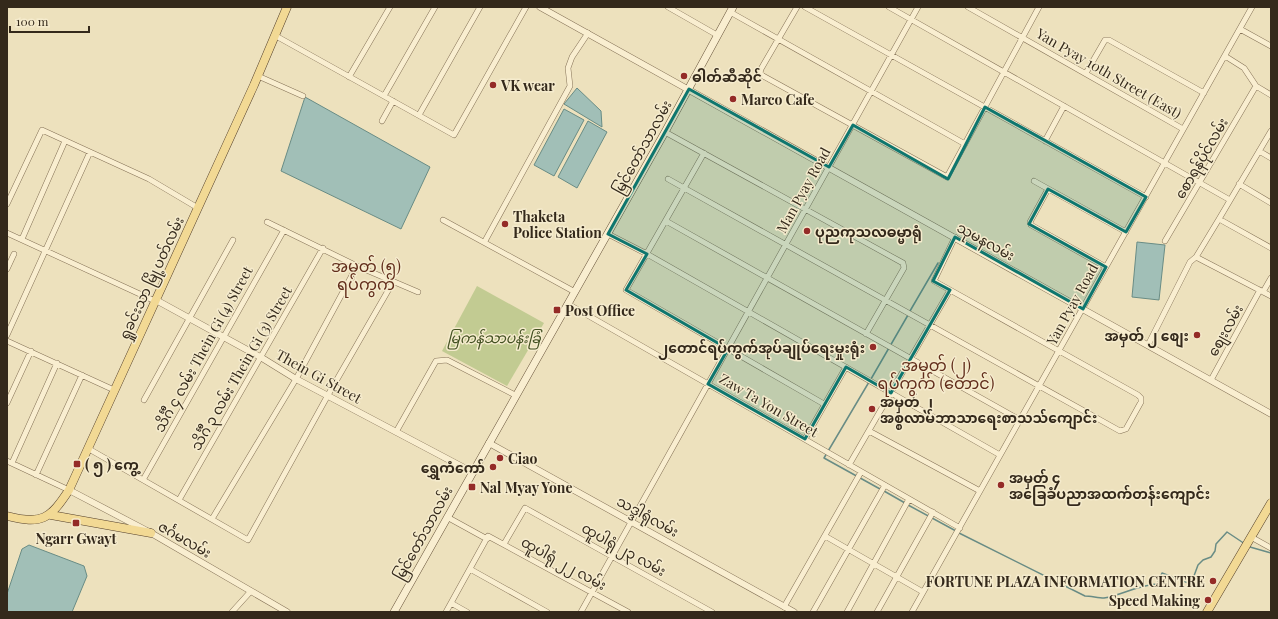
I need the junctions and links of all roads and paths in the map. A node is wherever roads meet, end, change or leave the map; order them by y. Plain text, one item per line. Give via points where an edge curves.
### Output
1 (288, 7) edge
2 (390, 7) edge
3 (435, 7) edge
4 (480, 7) edge
5 (526, 7) edge
6 (540, 7) edge
7 (668, 7) edge
8 (797, 7) edge
9 (805, 7) edge
10 (890, 7) edge
11 (918, 7) edge
12 (968, 7) edge
13 (1039, 7) edge
14 (1252, 7) edge
15 (674, 9) edge
16 (732, 9) edge
17 (911, 20) junction
18 (1240, 29) junction
19 (588, 33) junction
20 (718, 35) junction
21 (276, 36) junction
22 (1022, 38) junction
23 (779, 39) junction
24 (1271, 46) edge
25 (891, 55) junction
26 (1225, 56) junction
27 (1004, 72) junction
28 (1086, 74) junction
29 (258, 76) junction
30 (349, 77) junction
31 (1256, 86) junction
32 (689, 89) junction
33 (871, 91) junction
34 (1204, 93) junction
35 (1271, 95) edge
36 (304, 96) dead end
37 (384, 96) junction
38 (393, 101) junction
39 (1064, 106) junction
40 (985, 107) junction
41 (419, 115) junction
42 (382, 121) dead end
43 (853, 124) junction
44 (1183, 129) junction
45 (1271, 131) edge
46 (665, 132) junction
47 (65, 141) junction
48 (1045, 141) junction
49 (965, 144) junction
50 (1259, 151) junction
51 (90, 152) junction
52 (704, 153) junction
53 (1271, 158) edge
54 (1165, 163) junction
55 (829, 167) junction
56 (668, 179) dead end
57 (1034, 181) dead end
58 (1200, 183) junction
59 (1239, 184) junction
60 (685, 188) junction
61 (1048, 189) junction
62 (1146, 197) junction
63 (1230, 200) junction
64 (1271, 203) edge
65 (7, 204) edge
66 (198, 208) junction
67 (805, 210) junction
68 (1220, 219) junction
69 (444, 220) dead end
70 (666, 221) junction
71 (267, 222) dead end
72 (284, 230) junction
73 (1126, 232) junction
74 (7, 233) edge
75 (608, 234) junction
76 (955, 237) junction
77 (22, 239) junction
78 (233, 240) dead end
79 (485, 241) junction
80 (1165, 241) dead end
81 (786, 244) junction
82 (324, 248) junction
83 (1271, 248) edge
84 (46, 250) junction
85 (14, 254) dead end
86 (647, 254) junction
87 (1196, 257) junction
88 (357, 266) junction
89 (1106, 267) junction
90 (7, 269) edge
91 (767, 278) junction
92 (1271, 278) edge
93 (394, 282) junction
94 (950, 290) junction
95 (1262, 291) junction
96 (418, 292) dead end
97 (575, 292) junction
98 (1271, 296) edge
99 (155, 300) junction
100 (886, 300) junction
101 (568, 304) junction
102 (1083, 309) junction
103 (749, 311) junction
104 (189, 318) junction
105 (929, 325) junction
106 (866, 334) junction
107 (7, 335) edge
108 (224, 337) junction
109 (7, 341) edge
110 (1148, 345) junction
111 (728, 349) junction
112 (31, 351) junction
113 (1059, 351) junction
114 (262, 358) junction
115 (910, 359) junction
116 (57, 364) junction
117 (846, 367) junction
118 (82, 375) junction
119 (296, 379) junction
120 (1211, 380) junction
121 (708, 384) junction
122 (1039, 386) junction
123 (114, 390) junction
124 (891, 393) junction
125 (328, 395) junction
126 (515, 395) junction
127 (144, 400) dead end
128 (7, 403) edge
129 (824, 404) junction
130 (1271, 414) edge
131 (1020, 420) junction
132 (869, 431) junction
133 (396, 432) junction
134 (805, 439) junction
135 (489, 443) junction
136 (89, 449) junction
137 (1000, 456) junction
138 (9, 462) edge
139 (849, 465) junction
140 (472, 472) junction
141 (861, 472) junction
142 (36, 475) junction
143 (143, 480) junction
144 (885, 485) junction
145 (70, 490) junction
146 (980, 491) junction
147 (909, 499) junction
148 (179, 500) junction
149 (1271, 503) edge
150 (933, 512) junction
151 (51, 515) junction
152 (7, 516) edge
153 (447, 517) junction
154 (212, 519) junction
155 (632, 521) junction
156 (960, 528) junction
157 (151, 533) junction
158 (825, 536) junction
159 (488, 537) junction
160 (1251, 537) junction
161 (504, 544) junction
162 (1271, 548) edge
163 (849, 550) junction
164 (612, 556) junction
165 (874, 564) junction
166 (470, 569) junction
167 (896, 577) junction
168 (251, 591) junction
169 (592, 592) junction
170 (923, 592) junction
171 (451, 603) junction
172 (784, 607) junction
173 (232, 612) edge
174 (287, 612) edge
175 (394, 612) edge
176 (446, 612) edge
177 (467, 612) edge
178 (547, 612) edge
179 (581, 612) edge
180 (628, 612) edge
181 (712, 612) edge
182 (794, 612) edge
183 (813, 612) edge
184 (848, 612) edge
185 (877, 612) edge
186 (912, 612) edge
187 (1207, 612) edge

1 - 21 main road, ရှုခင်းသာ မြို့ပတ်လမ်း
2 - 30 street
3 - 37 street
4 - 41 street
5 - 41 street via 454,135
6 - 19 street, သုမနလမ်း
7 - 15 street
8 - 23 street
9 - 25 street
10 - 17 street
11 - 17 street, Man Pyay Road
12 - 22 street, Yan Pyay 10th Street (East)
13 - 22 street
14 - 18 street, Yan Pyay Road
15 - 20 street
16 - 20 main road, မြင်တော်သာလမ်း
16 - 23 street
17 - 25 street, Man Pyay Road
17 - 27 street
18 - 24 street
18 - 26 street, Yan Pyay Road
19 - 32 street, သုမနလမ်း
19 - 79 street via 568,68 570,86
20 - 32 main road, မြင်တော်သာလမ်း
21 - 29 main road, ရှုခင်းသာ မြို့ပတ်လမ်း
21 - 30 street
22 - 27 street
22 - 28 street, Yan Pyay 10th Street (East)
23 - 33 street
23 - 43 street via 760,73 762,76
25 - 33 street, Man Pyay Road
25 - 40 street
26 - 31 street via 1244,68
26 - 34 street, Yan Pyay Road
27 - 39 street
27 - 40 street
28 - 34 street via 1105,40 1109,40
28 - 44 street, Yan Pyay 10th Street (East)
29 - 36 street
29 - 66 main road, ရှုခင်းသာ မြို့ပတ်လမ်း
30 - 37 street
31 - 35 street
31 - 58 street, စောရန်ပိုင်လမ်း
32 - 46 main road, မြင်တော်သာလမ်း
32 - 55 street, သုမနလမ်း
33 - 43 street, Man Pyay Road
33 - 49 street
34 - 44 street, Yan Pyay Road
37 - 38 street
38 - 41 street
38 - 42 street
39 - 48 street
39 - 54 street
40 - 48 street
40 - 49 street
43 - 49 street via 947,177 950,176
43 - 55 street, Man Pyay Road
44 - 54 street, Yan Pyay Road
45 - 50 street
46 - 52 street
46 - 75 main road, မြင်တော်သာလမ်း
47 - 51 street
47 - 65 street via 42,130
47 - 77 street
48 - 62 street
50 - 53 street
50 - 59 street
51 - 66 street via 149,179
51 - 84 street
52 - 60 street
52 - 67 street
54 - 58 street
54 - 62 street, Yan Pyay Road
55 - 67 street, Man Pyay Road
55 - 76 street, သုမနလမ်း
56 - 60 street
57 - 61 street
58 - 63 street
58 - 80 street, စောရန်ပိုင်လမ်း
59 - 63 street
59 - 64 street
60 - 70 street
60 - 81 street
61 - 73 street
61 - 89 street via 1030,222 1031,225
62 - 73 street, Yan Pyay Road
63 - 68 street
66 - 99 main road, ရှုခင်းသာ မြို့ပတ်လမ်း
67 - 81 street, Man Pyay Road
67 - 100 street via 904,264
68 - 83 street
68 - 87 street
69 - 79 street
70 - 86 street
70 - 91 street
71 - 72 street
72 - 82 street
72 - 108 street, သိင်္ဂီ ၄ လမ်း Thein Gi (4) Street
73 - 89 street, Yan Pyay Road
74 - 77 street
75 - 86 street
75 - 97 main road, မြင်တော်သာလမ်း
76 - 94 street via 934,281
76 - 102 street, သုမနလမ်း
77 - 84 street
78 - 104 street
79 - 97 street
81 - 91 street, Man Pyay Road
81 - 100 street
82 - 88 street
82 - 114 street, သိင်္ဂီ ၃ လမ်း Thein Gi (3) Street
84 - 99 street
84 - 107 street
85 - 90 street
86 - 103 street
86 - 111 street via 626,290
87 - 95 street
87 - 110 street via 1190,262
88 - 93 street
88 - 119 street
89 - 102 street, Yan Pyay Road
91 - 103 street, Man Pyay Road
91 - 106 street
92 - 95 street, စျေးလမ်း
93 - 96 street
93 - 125 street
94 - 105 street
94 - 113 street
95 - 98 street
95 - 120 street, စျေးလမ်း
97 - 101 main road, မြင်တော်သာလမ်း
99 - 104 street, Thein Gi Street
99 - 123 main road, ရှုခင်းသာ မြို့ပတ်လမ်း
100 - 105 street
100 - 106 street
101 - 121 street, Zaw Ta Yon Street
101 - 126 main road, မြင်တော်သာလမ်း
102 - 110 street, သုမနလမ်း
102 - 113 street, Yan Pyay Road
103 - 111 street, Man Pyay Road
103 - 117 street
104 - 108 street, Thein Gi Street
104 - 127 street
105 - 115 street
105 - 122 street
106 - 115 street
108 - 114 street, Thein Gi Street
108 - 143 street, သိင်္ဂီ ၄ လမ်း Thein Gi (4) Street
109 - 112 street
110 - 120 street, သုမနလမ်း
111 - 121 street, Man Pyay Road
111 - 129 street
112 - 116 street
112 - 128 street
113 - 122 street, Yan Pyay Road
113 - 122 street via 1141,398 1126,429 1120,431
114 - 119 street, Thein Gi Street
114 - 148 street, သိင်္ဂီ ၃ လမ်း Thein Gi (3) Street
115 - 124 street
115 - 131 street
116 - 118 street
116 - 138 street
117 - 124 street
117 - 129 street
118 - 123 street
118 - 142 street
119 - 125 street, Thein Gi Street
119 - 154 street
120 - 130 street, သုမနလမ်း
121 - 134 street, Zaw Ta Yon Street
121 - 155 street, Man Pyay Road
122 - 131 street, Yan Pyay Road
123 - 136 main road, ရှုခင်းသာ မြို့ပတ်လမ်း
124 - 132 street
124 - 137 street
125 - 133 street, Thein Gi Street
125 - 154 street via 248,540
126 - 133 street via 447,360 436,361
126 - 135 main road, မြင်တော်သာလမ်း
129 - 134 street
131 - 137 street, Yan Pyay Road
132 - 139 street
132 - 146 street
133 - 140 street, Thein Gi Street
134 - 139 street, Zaw Ta Yon Street
135 - 140 main road, မြင်တော်သာလမ်း
135 - 155 street, သဒ္ဒါရုံလမ်း
136 - 143 street
136 - 145 main road, ရှုခင်းသာ မြို့ပတ်လမ်း
137 - 146 street, Yan Pyay Road
138 - 142 street
139 - 141 street, Zaw Ta Yon Street
140 - 153 main road, မြင်တော်သာလမ်း
141 - 144 street, Zaw Ta Yon Street
141 - 158 street
142 - 145 street
143 - 148 street
144 - 147 street, Zaw Ta Yon Street
144 - 163 street
145 - 151 main road, ရှုခင်းသာ မြို့ပတ်လမ်း
145 - 157 street, ဇင်္ဂမလမ်း
146 - 156 street, Yan Pyay Road
147 - 150 street, Zaw Ta Yon Street
147 - 165 street
148 - 154 street
149 - 160 main road
150 - 156 street, Zaw Ta Yon Street
150 - 167 street
151 - 152 main road via 32,520
151 - 157 main road
153 - 159 street, ထူပါရုံ ၂၂ လမ်း
153 - 175 main road, မြင်တော်သာလမ်း
155 - 164 street, Man Pyay Road
155 - 172 street, သဒ္ဒါရုံလမ်း
156 - 170 street, Yan Pyay Road
157 - 168 street, ဇင်္ဂမလမ်း
158 - 163 street
158 - 172 street
159 - 161 street, ထူပါရုံ ၂၂ လမ်း
159 - 166 street
160 - 162 street
160 - 187 main road
161 - 164 street, ထူပါရုံ ၂၃ လမ်း via 525,508
161 - 169 street, ထူပါရုံ ၂၂ လမ်း
163 - 165 street
163 - 183 street
164 - 169 street, Man Pyay Road
164 - 181 street, ထူပါရုံ ၂၃ လမ်း
165 - 167 street
165 - 184 street
166 - 171 street
166 - 178 street
167 - 170 street
167 - 185 street
168 - 173 street
168 - 174 street, ဇင်္ဂမလမ်း
169 - 179 street, Man Pyay Road
169 - 180 street, ထူပါရုံ ၂၂ လမ်း
170 - 186 street, Yan Pyay Road
171 - 176 street
171 - 177 street
172 - 182 street, သဒ္ဒါရုံလမ်း

